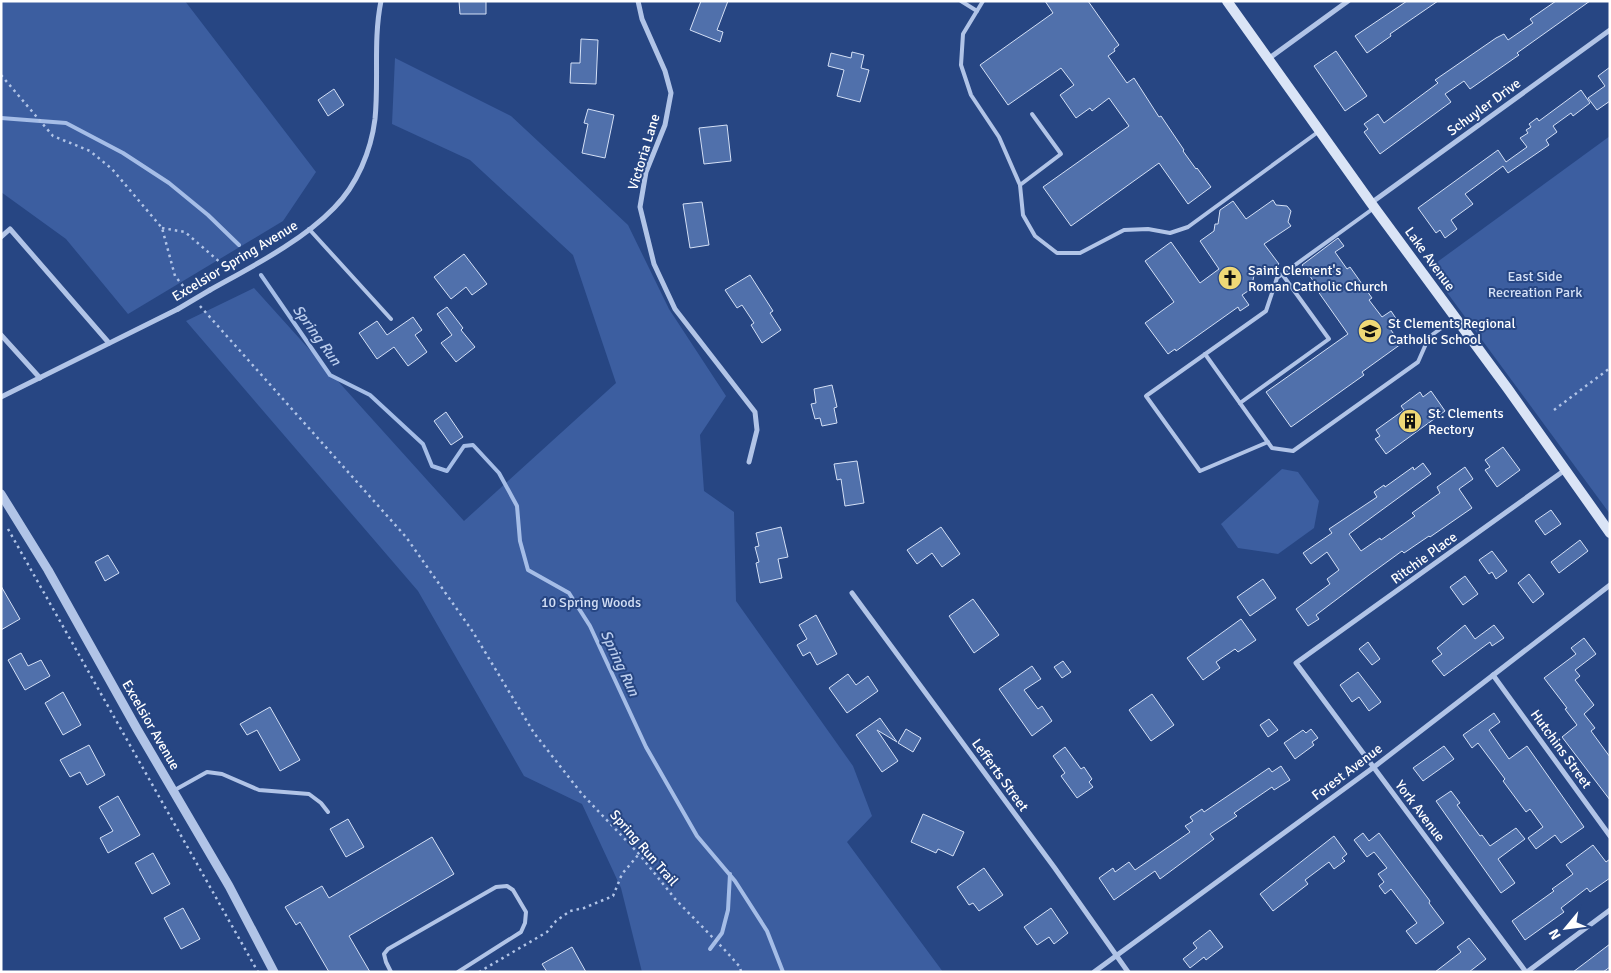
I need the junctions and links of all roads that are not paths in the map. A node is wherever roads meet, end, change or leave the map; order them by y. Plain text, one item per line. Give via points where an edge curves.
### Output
1 (381, 1) edge
2 (638, 1) edge
3 (961, 1) edge
4 (983, 1) edge
5 (1227, 1) edge
6 (1348, 1) edge
7 (977, 11) junction
8 (1610, 30) edge
9 (1268, 59) junction
10 (1032, 114) dead end
11 (1320, 131) junction
12 (1020, 185) junction
13 (1373, 205) junction
14 (309, 229) junction
15 (1, 237) edge
16 (1282, 274) junction
17 (1456, 318) junction
18 (390, 319) dead end
19 (1, 335) edge
20 (109, 343) junction
21 (1205, 354) junction
22 (40, 378) junction
23 (1, 397) edge
24 (1240, 403) junction
25 (1268, 442) junction
26 (750, 462) dead end
27 (1565, 470) junction
28 (1, 494) edge
29 (1610, 534) edge
30 (1610, 585) edge
31 (852, 593) dead end
32 (1296, 663) joint
33 (1493, 675) junction
34 (1374, 767) junction
35 (173, 791) junction
36 (328, 812) dead end
37 (1610, 836) edge
38 (1610, 910) edge
39 (1116, 956) junction
40 (274, 972) edge
41 (391, 972) edge
42 (458, 972) edge
43 (1094, 972) edge
44 (1128, 972) edge
45 (1527, 972) edge

1 - 14 street, Excelsior Spring Avenue via 377,21 375,119 369,150 351,187 334,208
2 - 26 street, Victoria Lane via 671,93 665,124 646,172 640,207 654,264 676,309 755,412 757,430
3 - 7 lane
4 - 7 lane
5 - 9 main road, Lake Avenue
6 - 9 street
7 - 12 lane via 964,34 961,66 971,95 999,138
8 - 13 street, Schuyler Drive
9 - 11 main road, Lake Avenue
10 - 12 lane via 1061,154
11 - 12 lane via 1188,227 1170,233 1148,229 1124,230 1080,253 1057,253 1035,236 1023,215
11 - 13 main road, Lake Avenue
13 - 16 lane
13 - 17 main road, Lake Avenue
14 - 18 lane
14 - 20 street, Excelsior Spring Avenue, bridge via 178,309
15 - 20 street via 10,229
16 - 21 lane via 1277,278 1266,311
16 - 24 lane via 1329,339
17 - 25 lane via 1429,337 1418,362 1293,451 1272,448
17 - 27 main road, Lake Avenue
19 - 22 street
20 - 22 street, Excelsior Spring Avenue
21 - 24 lane
21 - 25 lane via 1146,396 1200,471
22 - 23 street, Excelsior Spring Avenue
24 - 25 lane
27 - 29 main road, Lake Avenue
27 - 32 street, Ritchie Place
28 - 35 street, Excelsior Avenue via 48,570
30 - 33 street, Forest Avenue
31 - 39 street, Lefferts Street
32 - 34 street, York Avenue
33 - 34 street, Forest Avenue
33 - 37 street, Hutchins Street
34 - 39 street, Forest Avenue
34 - 45 street, York Avenue
35 - 36 lane via 207,772 222,774 259,790 309,794
35 - 40 street, Excelsior Avenue via 229,886
38 - 45 street
39 - 43 street, Forest Avenue
39 - 44 street, Lefferts Street
41 - 42 lane via 384,954 388,949 496,887 507,886 526,912 521,932

